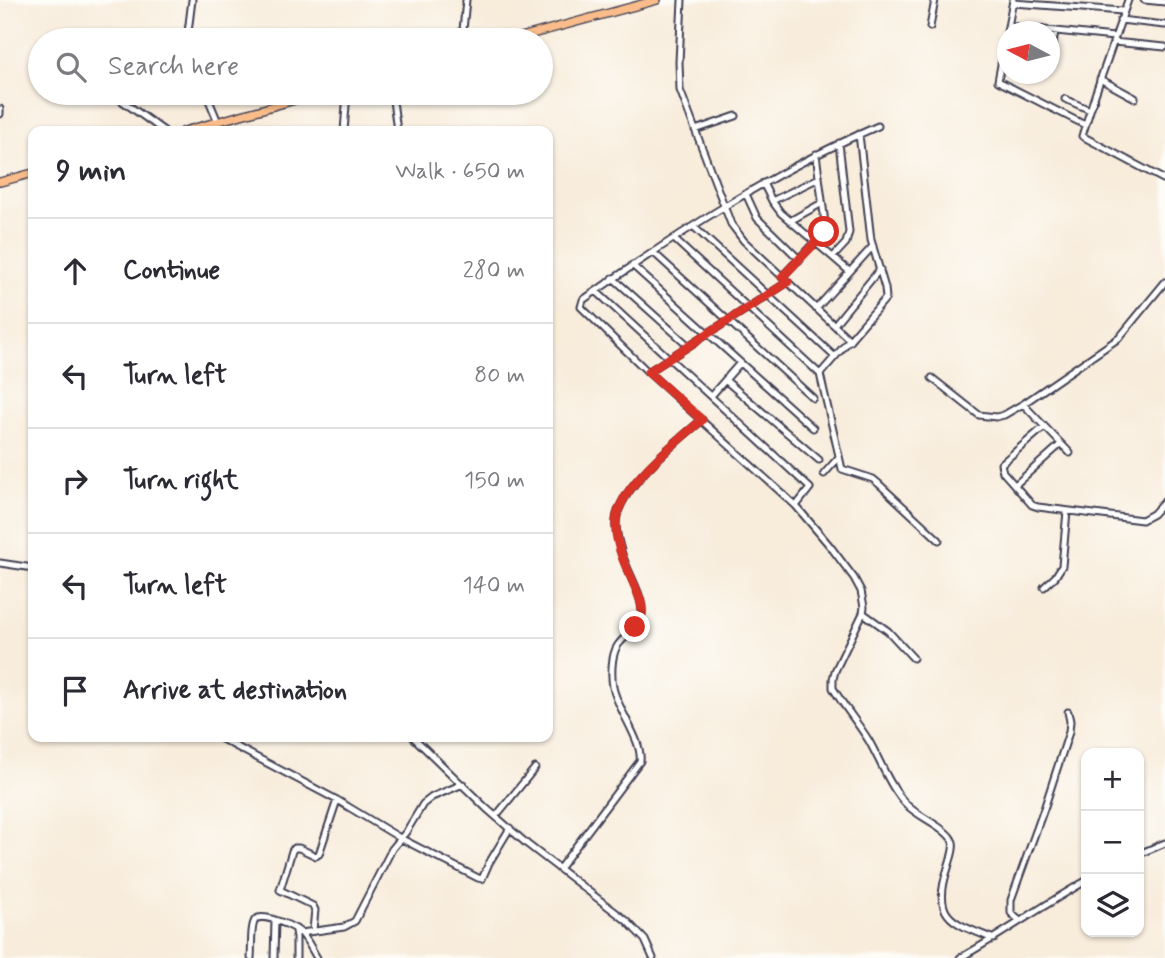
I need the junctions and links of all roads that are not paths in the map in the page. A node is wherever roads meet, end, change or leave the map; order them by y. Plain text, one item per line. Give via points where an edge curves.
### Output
1 (192, 0) edge
2 (466, 0) edge
3 (657, 0) edge
4 (682, 0) edge
5 (935, 0) edge
6 (1128, 0) edge
7 (1144, 0) edge
8 (1013, 1) edge
9 (1165, 2) edge
10 (1123, 11) junction
11 (1120, 20) junction
12 (1009, 21) edge
13 (1165, 25) edge
14 (930, 27) dead end
15 (188, 28) edge
16 (463, 28) edge
17 (553, 28) edge
18 (1060, 32) edge
19 (1114, 40) junction
20 (1165, 47) edge
21 (1100, 79) junction
22 (1004, 84) edge
23 (1135, 98) dead end
24 (1065, 99) dead end
25 (128, 105) edge
26 (211, 105) edge
27 (278, 105) edge
28 (346, 105) edge
29 (394, 105) edge
30 (1090, 110) junction
31 (736, 116) dead end
32 (218, 122) junction
33 (1085, 125) junction
34 (157, 126) edge
35 (203, 126) edge
36 (344, 126) edge
37 (396, 126) edge
38 (878, 126) dead end
39 (695, 130) junction
40 (859, 134) junction
41 (839, 143) junction
42 (816, 154) junction
43 (28, 174) edge
44 (819, 178) junction
45 (1165, 180) edge
46 (0, 182) edge
47 (763, 183) junction
48 (746, 194) junction
49 (772, 201) junction
50 (822, 203) junction
51 (724, 208) junction
52 (790, 221) junction
53 (694, 227) junction
54 (674, 239) junction
55 (815, 243) junction
56 (873, 246) junction
57 (653, 252) junction
58 (833, 257) junction
59 (800, 260) junction
60 (632, 265) junction
61 (880, 269) junction
62 (849, 271) junction
63 (782, 277) junction
64 (613, 278) junction
65 (788, 282) junction
66 (1165, 282) edge
67 (596, 291) junction
68 (768, 295) junction
69 (748, 308) junction
70 (816, 309) junction
71 (728, 321) junction
72 (834, 325) junction
73 (708, 334) junction
74 (850, 341) junction
75 (689, 346) junction
76 (835, 357) junction
77 (670, 358) junction
78 (740, 363) junction
79 (648, 372) junction
80 (820, 374) junction
81 (932, 377) dead end
82 (725, 380) junction
83 (711, 396) junction
84 (813, 398) dead end
85 (1023, 404) junction
86 (702, 420) junction
87 (1044, 427) junction
88 (813, 428) dead end
89 (1060, 444) junction
90 (1070, 453) dead end
91 (839, 457) junction
92 (818, 460) dead end
93 (824, 474) dead end
94 (1015, 485) junction
95 (1165, 501) edge
96 (796, 506) junction
97 (1067, 511) junction
98 (939, 540) dead end
99 (0, 563) edge
100 (28, 567) edge
101 (1044, 587) dead end
102 (863, 613) junction
103 (913, 658) dead end
104 (1068, 712) dead end
105 (227, 742) edge
106 (418, 742) edge
107 (536, 768) dead end
108 (463, 784) junction
109 (337, 800) junction
110 (496, 816) junction
111 (510, 828) junction
112 (400, 838) junction
113 (1165, 843) edge
114 (1144, 852) edge
115 (559, 869) junction
116 (1081, 884) edge
117 (275, 920) junction
118 (1020, 921) junction
119 (313, 930) junction
120 (299, 931) junction
121 (994, 939) junction
122 (251, 958) edge
123 (274, 958) edge
124 (296, 958) edge
125 (317, 958) edge
126 (653, 958) edge
127 (960, 958) edge

1 - 15 street
2 - 16 street
3 - 17 main road
4 - 39 street via 679,83
5 - 14 street
6 - 10 street
7 - 9 street
8 - 10 street
8 - 12 street
10 - 11 street
11 - 13 street
11 - 19 street
18 - 19 street
19 - 20 street
19 - 21 street
21 - 23 street
21 - 30 street
22 - 33 street
24 - 30 street
25 - 34 street
26 - 32 street
27 - 32 main road
28 - 36 street
29 - 37 street
30 - 33 street
31 - 39 street
32 - 35 main road
33 - 45 street via 1083,136
38 - 40 street
39 - 51 street
40 - 41 street
40 - 56 street
41 - 42 street
41 - 58 street via 849,232
42 - 44 street
42 - 47 street
43 - 46 main road
44 - 49 street
44 - 50 street
47 - 48 street
47 - 49 street
48 - 51 street
48 - 59 street via 757,218
49 - 52 street
50 - 52 street
50 - 55 street via 825,229
51 - 53 street
51 - 63 street via 737,234
52 - 55 street
53 - 54 street
53 - 68 street
54 - 57 street
54 - 69 street
55 - 58 street
55 - 59 street
56 - 61 street
56 - 62 street
57 - 60 street
57 - 71 street
58 - 62 street
59 - 63 street
60 - 64 street
60 - 73 street
61 - 72 street
61 - 74 street via 886,298
62 - 70 street
63 - 65 street
64 - 67 street
64 - 75 street
65 - 68 street
65 - 70 street
66 - 85 street via 1119,338
67 - 77 street
67 - 79 street via 581,307
68 - 69 street
68 - 76 street
69 - 71 street
69 - 80 street
70 - 72 street
71 - 73 street
71 - 84 street
72 - 74 street
73 - 75 street
73 - 78 street
74 - 76 street
75 - 77 street
76 - 80 street
77 - 79 street
77 - 83 street
78 - 82 street
78 - 88 street
79 - 86 street
80 - 91 street
81 - 85 street via 979,415 1004,415
82 - 83 street
82 - 92 street
83 - 96 street via 810,488
85 - 87 street
86 - 96 street
86 - 115 street via 648,469 617,513 621,552 642,611 641,619 614,652 613,687 641,755
87 - 89 street
87 - 94 street via 1001,464
89 - 90 street
89 - 94 street
91 - 93 street
91 - 98 street via 842,469 873,479
94 - 97 street via 1031,505
95 - 97 street via 1142,520
96 - 102 street via 854,578 861,591
97 - 101 street via 1062,566
99 - 100 street
102 - 103 street
102 - 121 street via 835,671 833,688 900,796 952,840 943,888 946,914
104 - 118 street via 1069,732 1010,905
105 - 109 street
106 - 108 street
107 - 110 street
108 - 110 street
108 - 112 street via 426,800
109 - 112 street
109 - 119 street via 319,854 294,848 280,890 313,906
110 - 111 street
111 - 112 street via 480,879
111 - 115 street
112 - 119 street via 355,921 344,927
113 - 114 street
115 - 126 street via 627,920 645,940
116 - 118 street
117 - 120 street
117 - 122 street via 261,917 254,921
117 - 123 street
118 - 121 street
119 - 120 street
120 - 124 street
120 - 125 street
121 - 127 street

